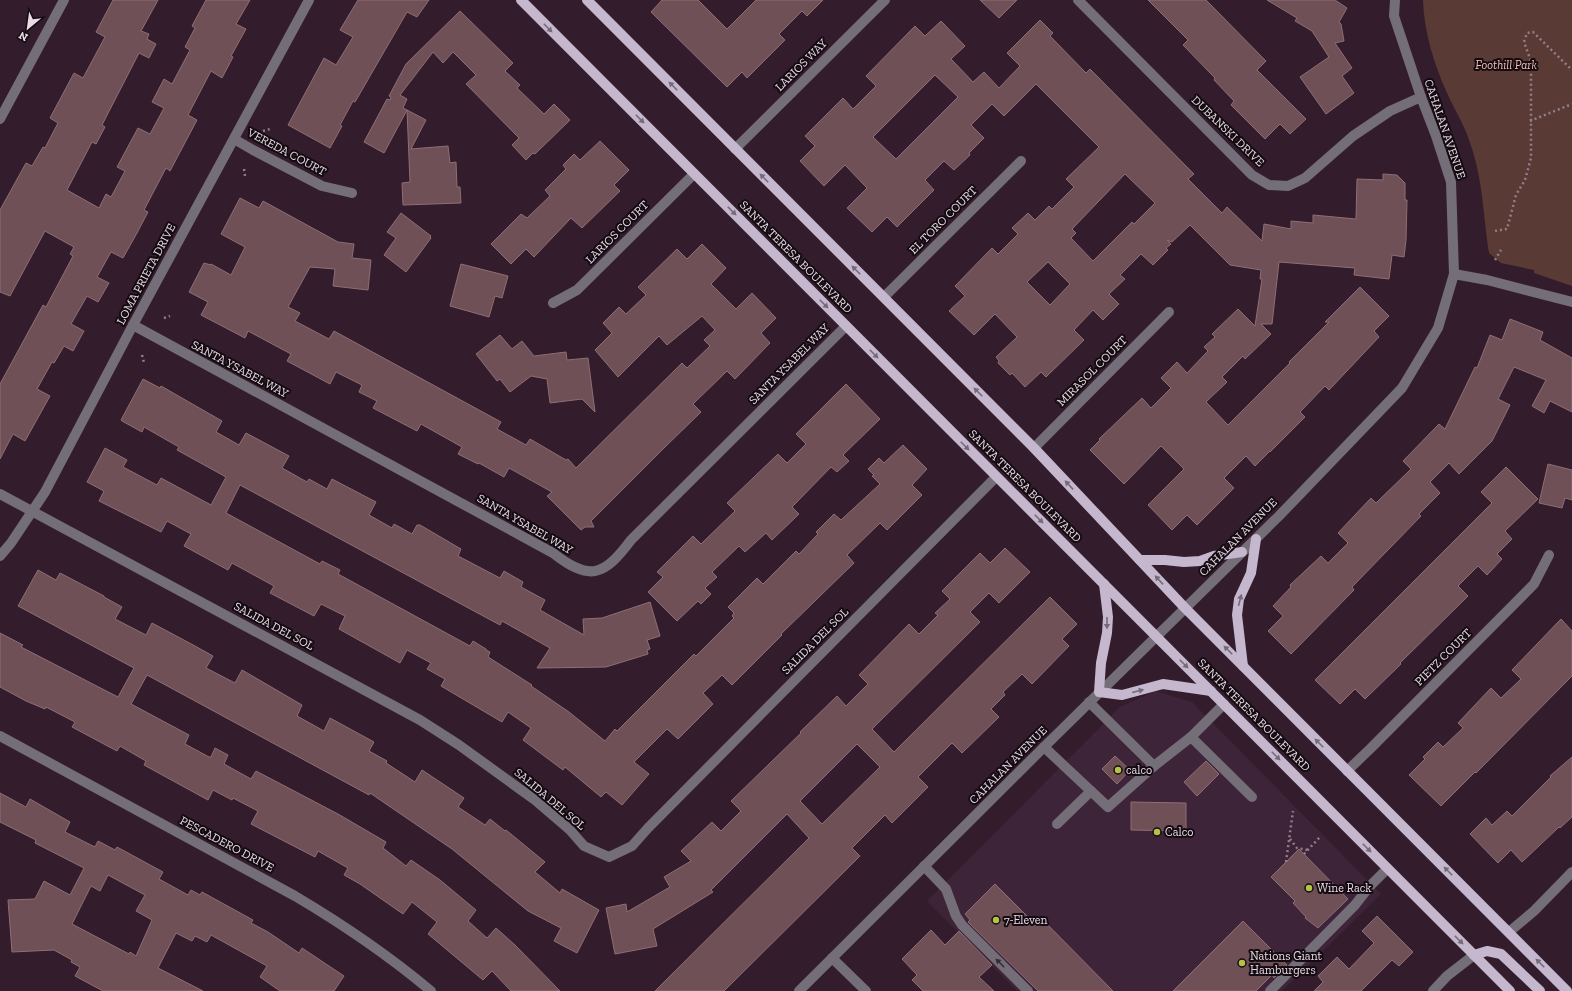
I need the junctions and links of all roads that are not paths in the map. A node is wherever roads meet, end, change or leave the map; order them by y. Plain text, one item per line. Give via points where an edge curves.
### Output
1 (64, 0) edge
2 (309, 0) edge
3 (521, 0) edge
4 (587, 0) edge
5 (885, 0) edge
6 (1078, 0) edge
7 (1395, 0) edge
8 (1420, 98) junction
9 (0, 119) edge
10 (234, 139) junction
11 (735, 149) junction
12 (1021, 161) dead end
13 (694, 174) junction
14 (352, 193) dead end
15 (1454, 274) junction
16 (884, 297) junction
17 (1572, 302) edge
18 (553, 303) dead end
19 (1169, 312) dead end
20 (133, 325) junction
21 (846, 326) junction
22 (1034, 448) junction
23 (996, 477) junction
24 (0, 494) edge
25 (32, 511) junction
26 (1256, 539) junction
27 (1242, 552) junction
28 (1549, 555) dead end
29 (0, 556) edge
30 (1140, 560) junction
31 (1104, 584) junction
32 (1186, 608) junction
33 (1157, 636) junction
34 (1243, 666) junction
35 (1099, 692) junction
36 (1211, 692) junction
37 (1089, 702) junction
38 (1224, 704) junction
39 (0, 736) edge
40 (1191, 736) junction
41 (1044, 747) junction
42 (1154, 766) junction
43 (1347, 771) junction
44 (1091, 791) junction
45 (1252, 797) dead end
46 (1057, 824) dead end
47 (924, 866) junction
48 (1388, 869) junction
49 (1572, 872) edge
50 (1509, 932) junction
51 (1474, 956) junction
52 (832, 958) junction
53 (431, 991) edge
54 (799, 991) edge
55 (866, 991) edge
56 (1028, 991) edge
57 (1270, 991) edge
58 (1433, 991) edge
59 (1510, 991) edge
60 (1540, 991) edge
61 (1567, 991) edge

1 - 9 street
2 - 10 street, LOMA PRIETA DRIVE
3 -> 13 main road, SANTA TERESA BOULEVARD
11 -> 4 main road
5 - 11 street, LARIOS WAY
6 - 8 street, DUBANSKI DRIVE via 1252,175 1269,185 1288,186 1305,178 1353,136 1390,111
7 - 8 street, CAHALAN AVENUE via 1394,16
8 - 15 street, CAHALAN AVENUE via 1451,182
10 - 14 street, VEREDA COURT via 322,186
10 - 20 street, LOMA PRIETA DRIVE
16 -> 11 main road
12 - 16 street, EL TORO COURT
13 - 18 street, LARIOS COURT via 577,290
13 -> 21 main road, SANTA TERESA BOULEVARD
15 - 17 street
15 - 26 street, CAHALAN AVENUE via 1438,328 1402,388
22 -> 16 main road
19 - 22 street, MIRASOL COURT
20 - 21 street, SANTA YSABEL WAY via 585,572 604,569 618,557 631,540
20 - 25 street, LOMA PRIETA DRIVE
21 -> 23 main road, SANTA TERESA BOULEVARD
30 -> 22 main road
23 - 25 street, SALIDA DEL SOL via 632,846 609,857 584,846 570,830 535,800 420,720
23 -> 31 main road, SANTA TERESA BOULEVARD
24 - 25 street, SALIDA DEL SOL
25 - 29 street, LOMA PRIETA DRIVE
26 - 27 street, CAHALAN AVENUE
34 -> 26 main road via 1236,615 1239,599 1251,572
27 - 30 main road via 1200,561
27 - 32 street, CAHALAN AVENUE
28 - 43 street, PIETZ COURT via 1534,584
32 -> 30 main road
31 - 33 main road, SANTA TERESA BOULEVARD
31 -> 35 main road via 1108,617
32 - 33 street, CAHALAN AVENUE
34 -> 32 main road
33 - 35 street, CAHALAN AVENUE
33 -> 36 main road, SANTA TERESA BOULEVARD
43 -> 34 main road
35 -> 36 main road via 1122,695 1163,684
35 - 37 street, CAHALAN AVENUE
36 - 38 main road, SANTA TERESA BOULEVARD
37 - 41 street, CAHALAN AVENUE
37 - 42 street
38 - 40 street
38 -> 48 main road, SANTA TERESA BOULEVARD
39 - 53 street, PESCADERO DRIVE via 335,919
40 - 42 street
40 - 45 street
41 - 44 street
41 - 47 street, CAHALAN AVENUE
42 - 44 street via 1108,807
50 -> 43 main road
44 - 46 street
47 - 52 street, CAHALAN AVENUE
56 -> 47 street via 962,925 946,889
48 -> 51 main road, SANTA TERESA BOULEVARD
48 - 57 street
49 - 50 street via 1534,911
61 -> 50 main road
51 - 58 street via 1447,976
51 - 59 main road, SANTA TERESA BOULEVARD
51 - 60 main road via 1487,951 1501,954
52 - 54 street, CAHALAN AVENUE
52 - 55 street

